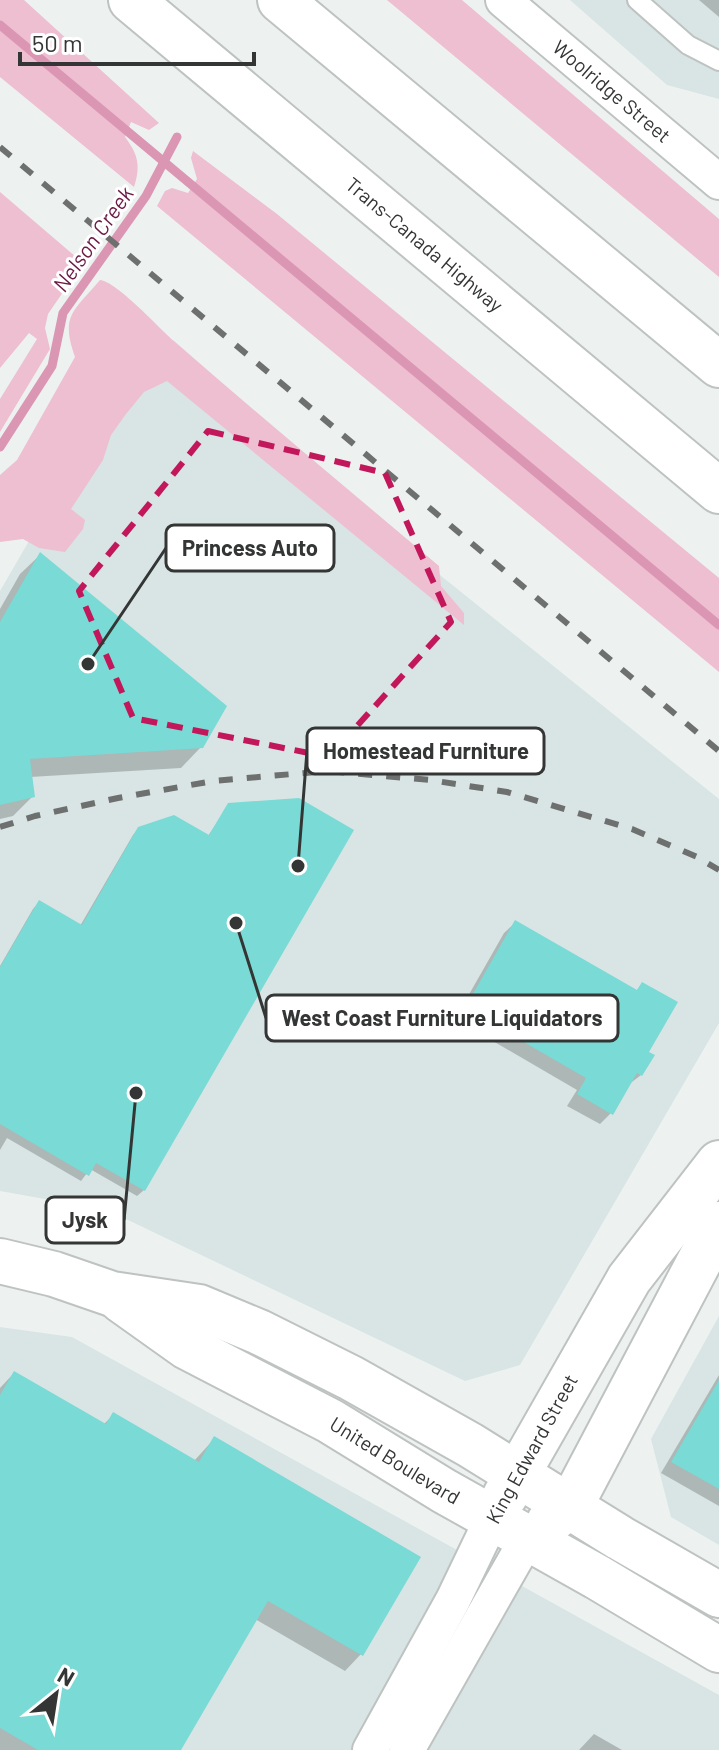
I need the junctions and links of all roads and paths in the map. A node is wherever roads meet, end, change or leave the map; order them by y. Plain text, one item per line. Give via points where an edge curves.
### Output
1 (131, 0) edge
2 (280, 0) edge
3 (503, 0) edge
4 (637, 0) edge
5 (719, 61) edge
6 (719, 182) edge
7 (719, 365) edge
8 (719, 491) edge
9 (719, 1163) edge
10 (719, 1224) edge
11 (0, 1261) edge
12 (112, 1294) junction
13 (518, 1472) junction
14 (571, 1505) junction
15 (509, 1529) junction
16 (719, 1595) edge
17 (719, 1650) edge
18 (370, 1750) edge
19 (407, 1750) edge

1 - 8 main road, Trans-Canada Highway
2 - 7 main road
3 - 6 street, Woolridge Street
4 - 5 lane via 688,45
9 - 13 main road, King Edward Street via 629,1279
10 - 14 main road, King Edward Street
11 - 12 main road, United Boulevard
12 - 13 main road, United Boulevard via 199,1307 259,1332
12 - 15 main road, United Boulevard via 187,1347 330,1421
13 - 14 main road, United Boulevard
13 - 15 main road, King Edward Street
14 - 15 main road, King Edward Street
14 - 16 main road, United Boulevard
15 - 17 main road, United Boulevard
15 - 18 street, King Edward Street via 453,1600
15 - 19 street, King Edward Street

